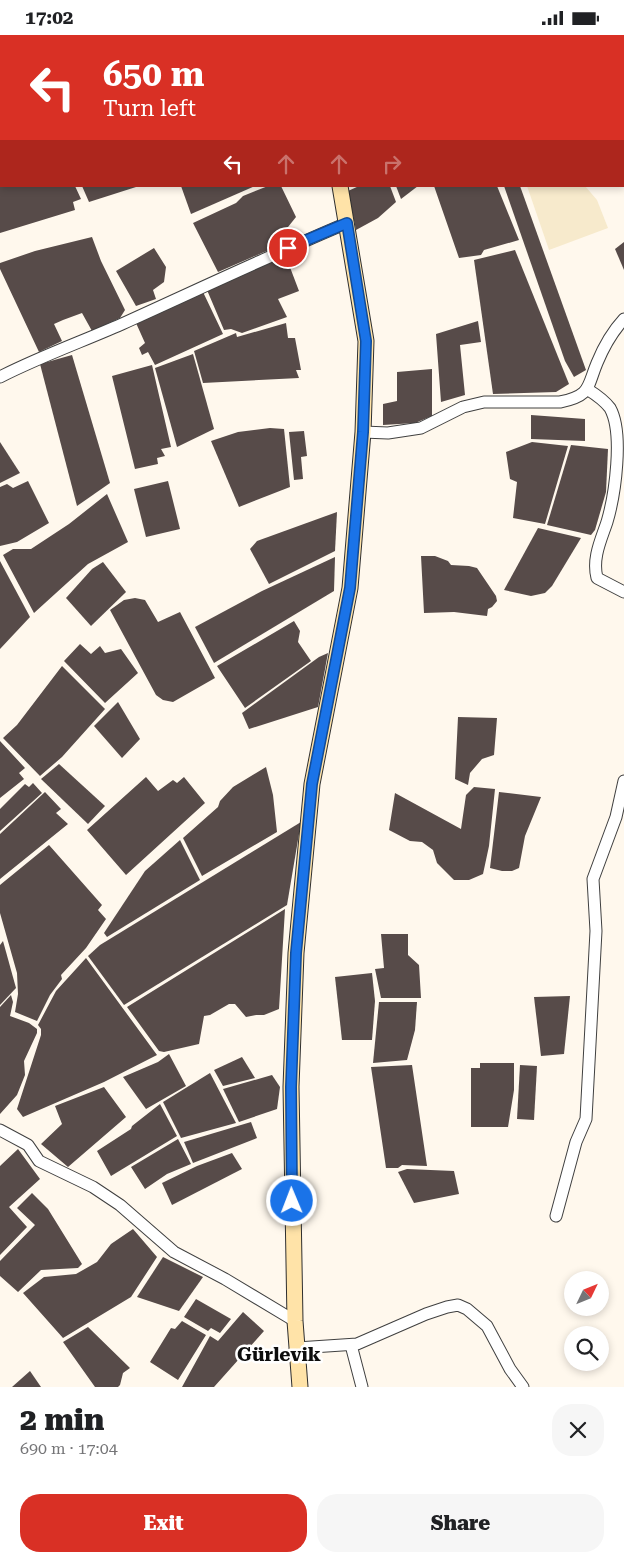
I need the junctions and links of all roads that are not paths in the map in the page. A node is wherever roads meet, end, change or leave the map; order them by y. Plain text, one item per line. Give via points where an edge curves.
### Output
1 (340, 187) edge
2 (347, 223) junction
3 (624, 319) edge
4 (0, 377) edge
5 (587, 389) junction
6 (363, 432) junction
7 (624, 592) edge
8 (624, 781) edge
9 (0, 1130) edge
10 (556, 1216) dead end
11 (295, 1321) junction
12 (351, 1345) junction
13 (297, 1349) junction
14 (300, 1387) edge
15 (362, 1387) edge
16 (523, 1387) edge

1 - 2 street
2 - 4 street
2 - 6 street via 366,341
3 - 5 street via 611,332
5 - 6 street via 560,402 484,403 463,407 421,428 388,433
5 - 7 street via 611,409 618,427 618,476 595,568 597,577
6 - 11 street via 350,588 312,784 296,953 291,1087
8 - 10 street via 616,817 593,879 596,931 586,1119 576,1142
9 - 11 street via 28,1145 39,1161 93,1187 120,1205 174,1252
11 - 13 street
12 - 13 street
12 - 15 street
12 - 16 street via 426,1314 458,1305 487,1326
13 - 14 street

